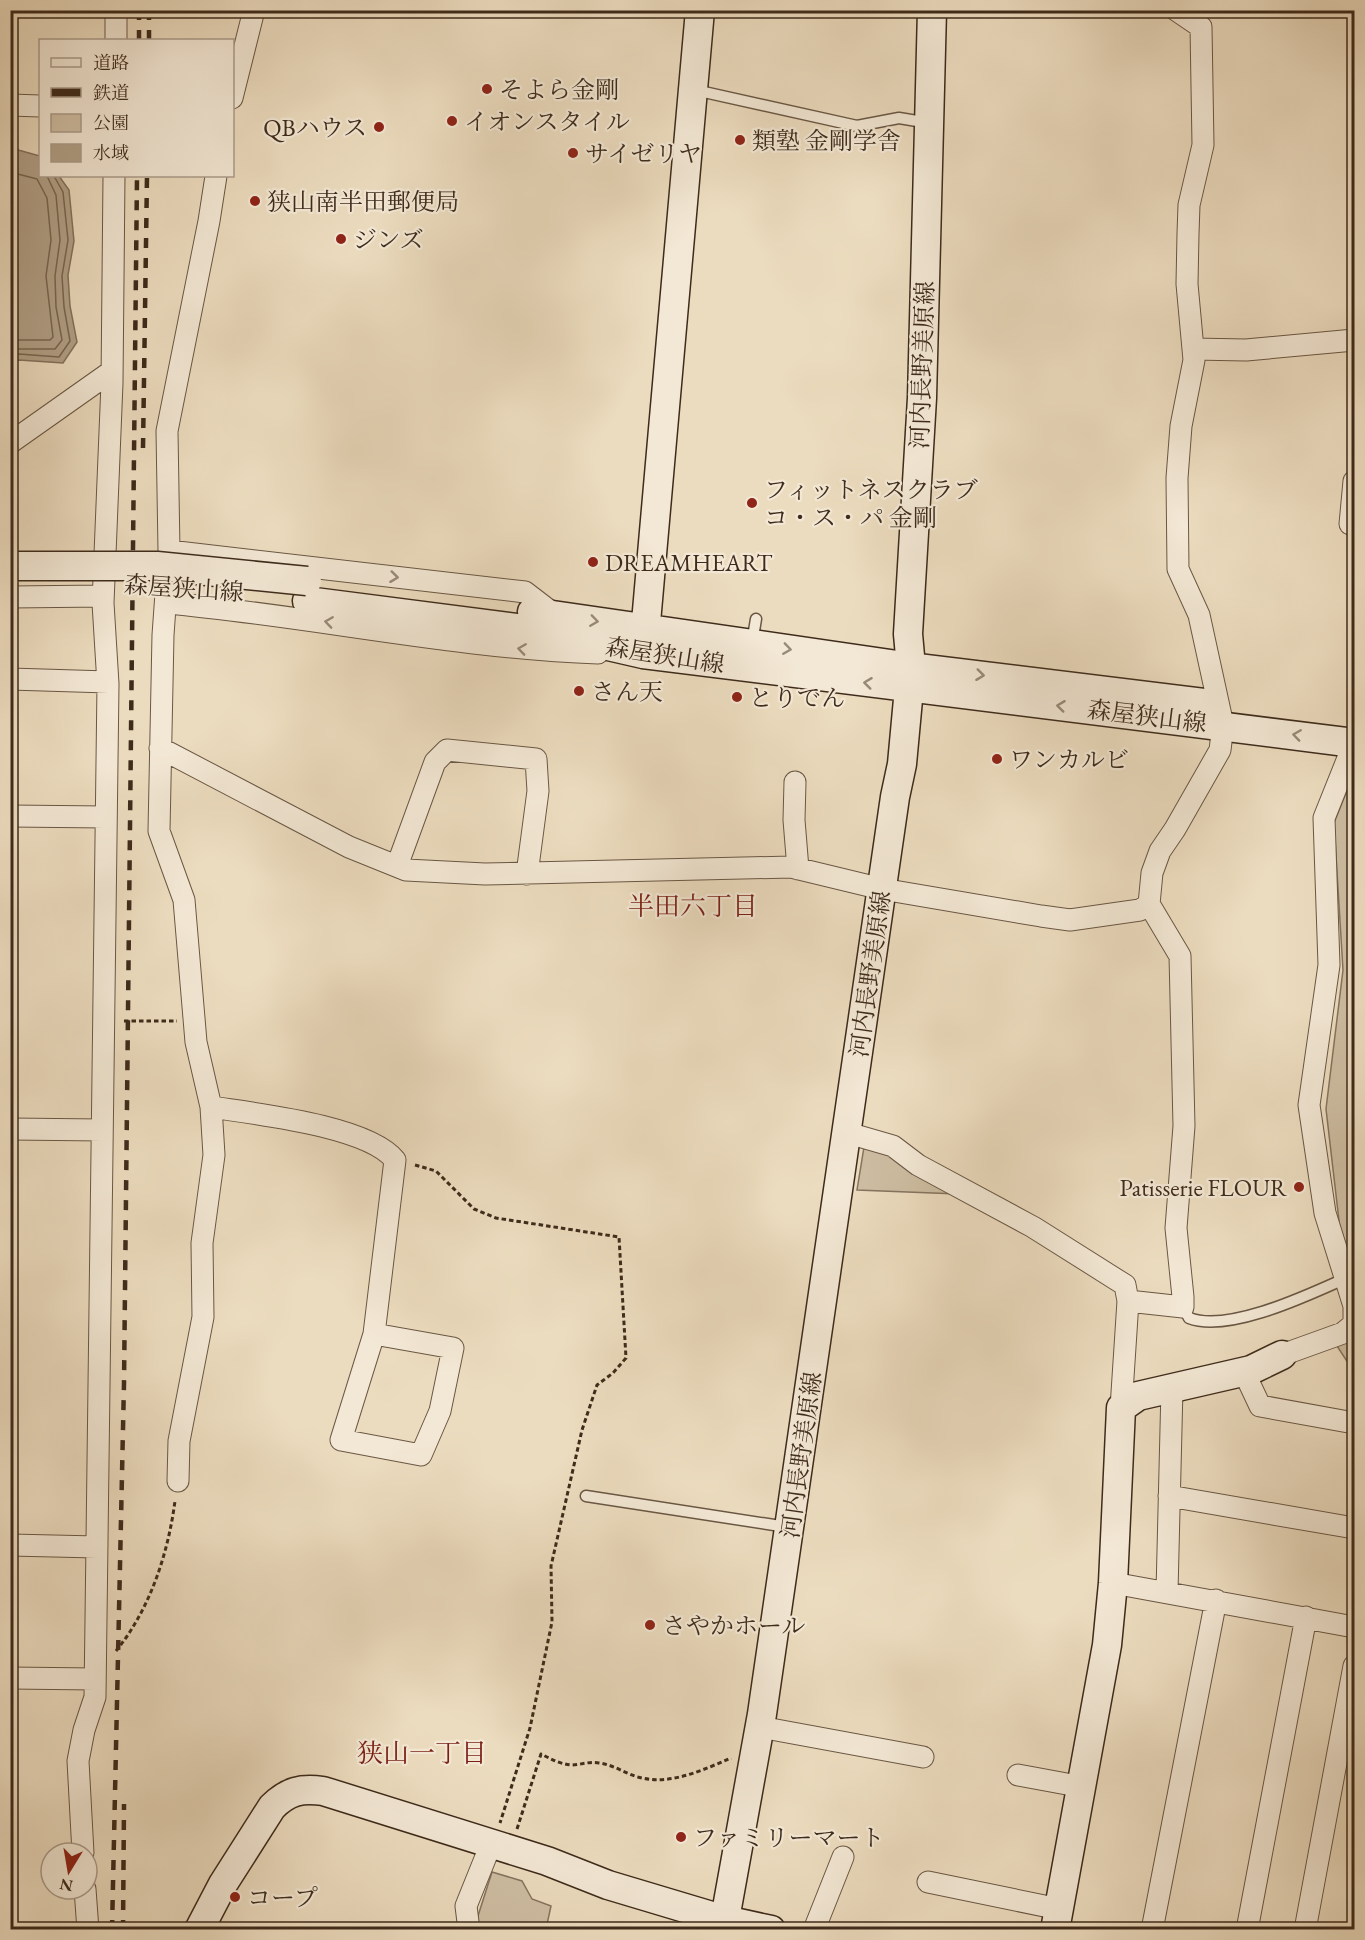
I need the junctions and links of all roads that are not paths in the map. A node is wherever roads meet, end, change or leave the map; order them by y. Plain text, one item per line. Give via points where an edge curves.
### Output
1 (116, 10) edge
2 (254, 10) edge
3 (700, 10) edge
4 (932, 10) edge
5 (1176, 10) edge
6 (116, 39) edge
7 (234, 90) edge
8 (694, 90) junction
9 (10, 105) edge
10 (39, 106) edge
11 (930, 123) junction
12 (114, 177) edge
13 (216, 177) edge
14 (1354, 340) edge
15 (1193, 349) junction
16 (112, 371) junction
17 (10, 443) edge
18 (1354, 481) edge
19 (1350, 524) dead end
20 (169, 551) junction
21 (105, 561) junction
22 (10, 564) edge
23 (10, 584) edge
24 (307, 591) junction
25 (103, 596) junction
26 (10, 597) edge
27 (167, 603) junction
28 (556, 615) junction
29 (644, 641) junction
30 (909, 678) junction
31 (10, 679) edge
32 (108, 682) junction
33 (1221, 715) junction
34 (1354, 724) edge
35 (1354, 743) edge
36 (160, 748) junction
37 (795, 782) dead end
38 (10, 816) edge
39 (106, 817) junction
40 (397, 866) junction
41 (798, 869) junction
42 (527, 874) junction
43 (882, 889) junction
44 (1149, 904) junction
45 (212, 1107) junction
46 (10, 1129) edge
47 (102, 1130) junction
48 (848, 1133) junction
49 (1344, 1279) junction
50 (1128, 1301) junction
51 (1183, 1307) junction
52 (374, 1334) junction
53 (1282, 1355) joint
54 (1244, 1372) junction
55 (1172, 1388) junction
56 (1121, 1408) junction
57 (1354, 1423) edge
58 (178, 1481) road end
59 (586, 1496) dead end
60 (1169, 1496) junction
61 (790, 1528) junction
62 (1354, 1528) edge
63 (10, 1545) edge
64 (97, 1547) junction
65 (1113, 1583) junction
66 (1167, 1592) junction
67 (1216, 1600) junction
68 (1306, 1617) junction
69 (1354, 1627) edge
70 (1354, 1666) edge
71 (10, 1678) edge
72 (95, 1679) junction
73 (760, 1727) junction
74 (923, 1757) dead end
75 (1018, 1775) dead end
76 (1083, 1787) junction
77 (82, 1841) edge
78 (501, 1847) junction
79 (843, 1857) dead end
80 (928, 1882) dead end
81 (86, 1901) edge
82 (1057, 1919) edge
83 (724, 1925) edge
84 (88, 1929) edge
85 (200, 1929) edge
86 (469, 1929) edge
87 (771, 1929) edge
88 (814, 1929) edge
89 (1152, 1929) edge
90 (1247, 1929) edge
91 (1305, 1929) edge

1 - 6 street
2 - 7 street
3 - 8 main road
4 - 11 main road, 河内長野美原線
5 - 15 street via 1201,27 1203,145 1188,234 1187,284
8 - 11 lane via 857,126 898,118
8 - 29 main road
9 - 10 street
11 - 30 main road, 河内長野美原線
12 - 16 street
13 - 20 street via 167,431
14 - 15 street via 1246,350
15 - 33 street via 1177,478 1178,569 1199,615
16 - 17 street
16 - 21 street
18 - 19 street
20 - 27 street
20 -> 28 street via 525,592
21 - 22 street
21 - 25 street
22 - 24 main road, 森屋狭山線, bridge via 157,566
23 - 24 main road, 森屋狭山線 via 158,584
24 - 28 main road, 森屋狭山線
24 - 29 main road, 森屋狭山線 via 547,632
25 - 26 street
25 - 32 street
29 -> 27 street via 534,651 254,611
27 - 36 street
28 -> 29 main road, 森屋狭山線
30 -> 29 main road, 森屋狭山線
29 -> 30 main road, 森屋狭山線 via 754,632
30 - 33 main road, 森屋狭山線
30 - 43 main road, 河内長野美原線 via 902,764
31 - 32 street
32 - 39 street
33 - 34 main road, 森屋狭山線
35 -> 33 main road, 森屋狭山線
33 - 44 street via 1220,750 1160,851 1152,873
35 - 49 street via 1324,818 1329,964 1310,1105 1325,1213
36 - 40 street via 349,847
36 - 45 street via 159,831 184,900 194,1022
37 - 41 street
38 - 39 street
39 - 47 street
40 - 42 street via 446,873
40 - 42 street via 435,762 447,750 536,759 538,791
41 - 42 street
41 - 43 street
43 - 44 street via 1070,920 1140,910
43 - 48 main road, 河内長野美原線
44 - 51 street via 1180,956 1184,1126 1176,1228
45 - 52 street via 344,1131 388,1151 395,1160
45 - 58 street via 214,1155 202,1243 203,1317 179,1441
46 - 47 street
47 - 64 street
48 - 50 street via 893,1146 918,1165 1033,1227 1125,1285
48 - 61 main road, 河内長野美原線
49 - 51 lane via 1252,1315 1200,1322 1189,1318
49 - 53 street via 1354,1306 1354,1324 1343,1333
50 - 51 street
50 - 56 street
52 - 52 street via 341,1440 421,1455 440,1411 453,1348
53 - 54 main road
54 - 55 main road
54 - 57 street via 1260,1406
55 - 56 main road via 1138,1396
55 - 60 street
56 - 65 main road
59 - 61 lane
60 - 62 street
60 - 66 street
61 - 73 main road, 河内長野美原線
63 - 64 street
64 - 72 street
65 - 66 street
65 - 76 main road via 1107,1645
66 - 67 street
67 - 68 street
67 - 89 street
68 - 69 street
68 - 90 street
70 - 91 street
71 - 72 street
72 - 77 street via 95,1697 78,1761
73 - 74 street
73 - 83 main road, 河内長野美原線
75 - 76 street
76 - 82 main road
78 - 83 main road
78 - 85 main road via 323,1791 294,1791 282,1796 265,1816
78 - 86 street via 466,1906
79 - 88 street
80 - 82 street
81 - 84 street
83 - 87 main road

